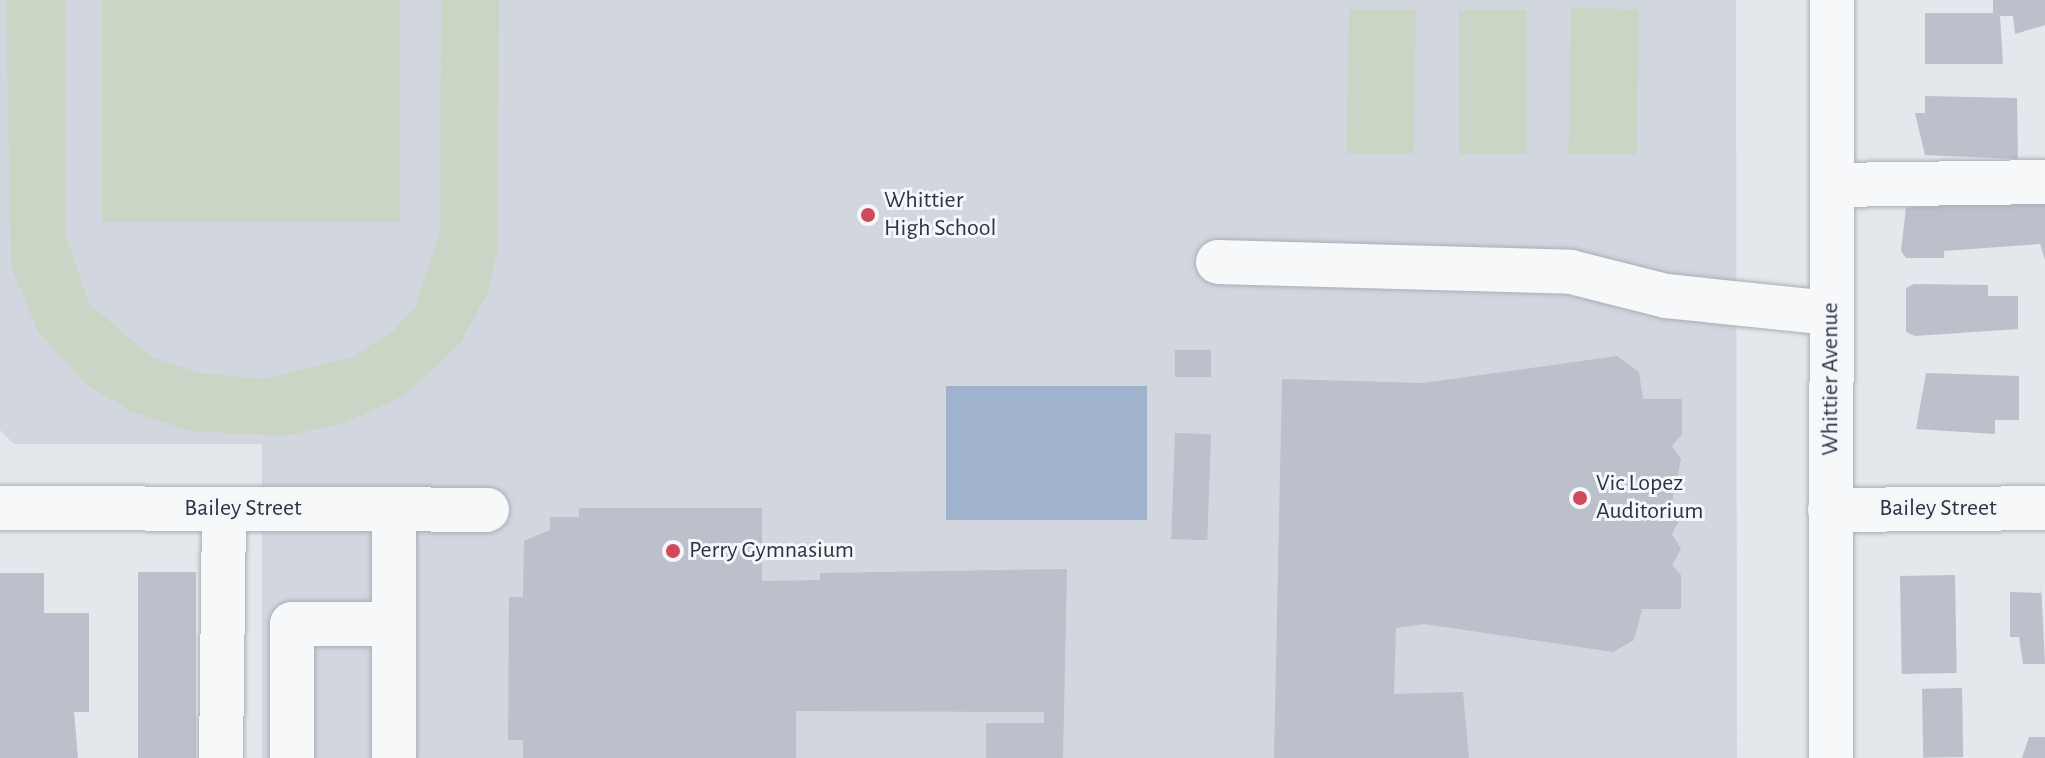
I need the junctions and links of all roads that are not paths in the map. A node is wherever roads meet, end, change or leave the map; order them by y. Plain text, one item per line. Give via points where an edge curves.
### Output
1 (1832, 0) edge
2 (2045, 182) edge
3 (1832, 185) junction
4 (1218, 262) dead end
5 (1831, 313) junction
6 (0, 508) edge
7 (2045, 508) edge
8 (224, 509) junction
9 (394, 510) junction
10 (487, 510) dead end
11 (1830, 510) junction
12 (394, 624) junction
13 (221, 758) edge
14 (292, 758) edge
15 (394, 758) edge
16 (1831, 758) edge

1 - 3 street, Whittier Avenue
2 - 3 street
3 - 5 street, Whittier Avenue
4 - 5 street via 1571,272 1666,296
5 - 11 street, Whittier Avenue
6 - 8 street, Bailey Street
7 - 11 street, Bailey Street
8 - 9 street, Bailey Street
8 - 13 street
9 - 10 street, Bailey Street
9 - 12 street
11 - 16 street, Whittier Avenue
12 - 14 street via 292,624
12 - 15 street

